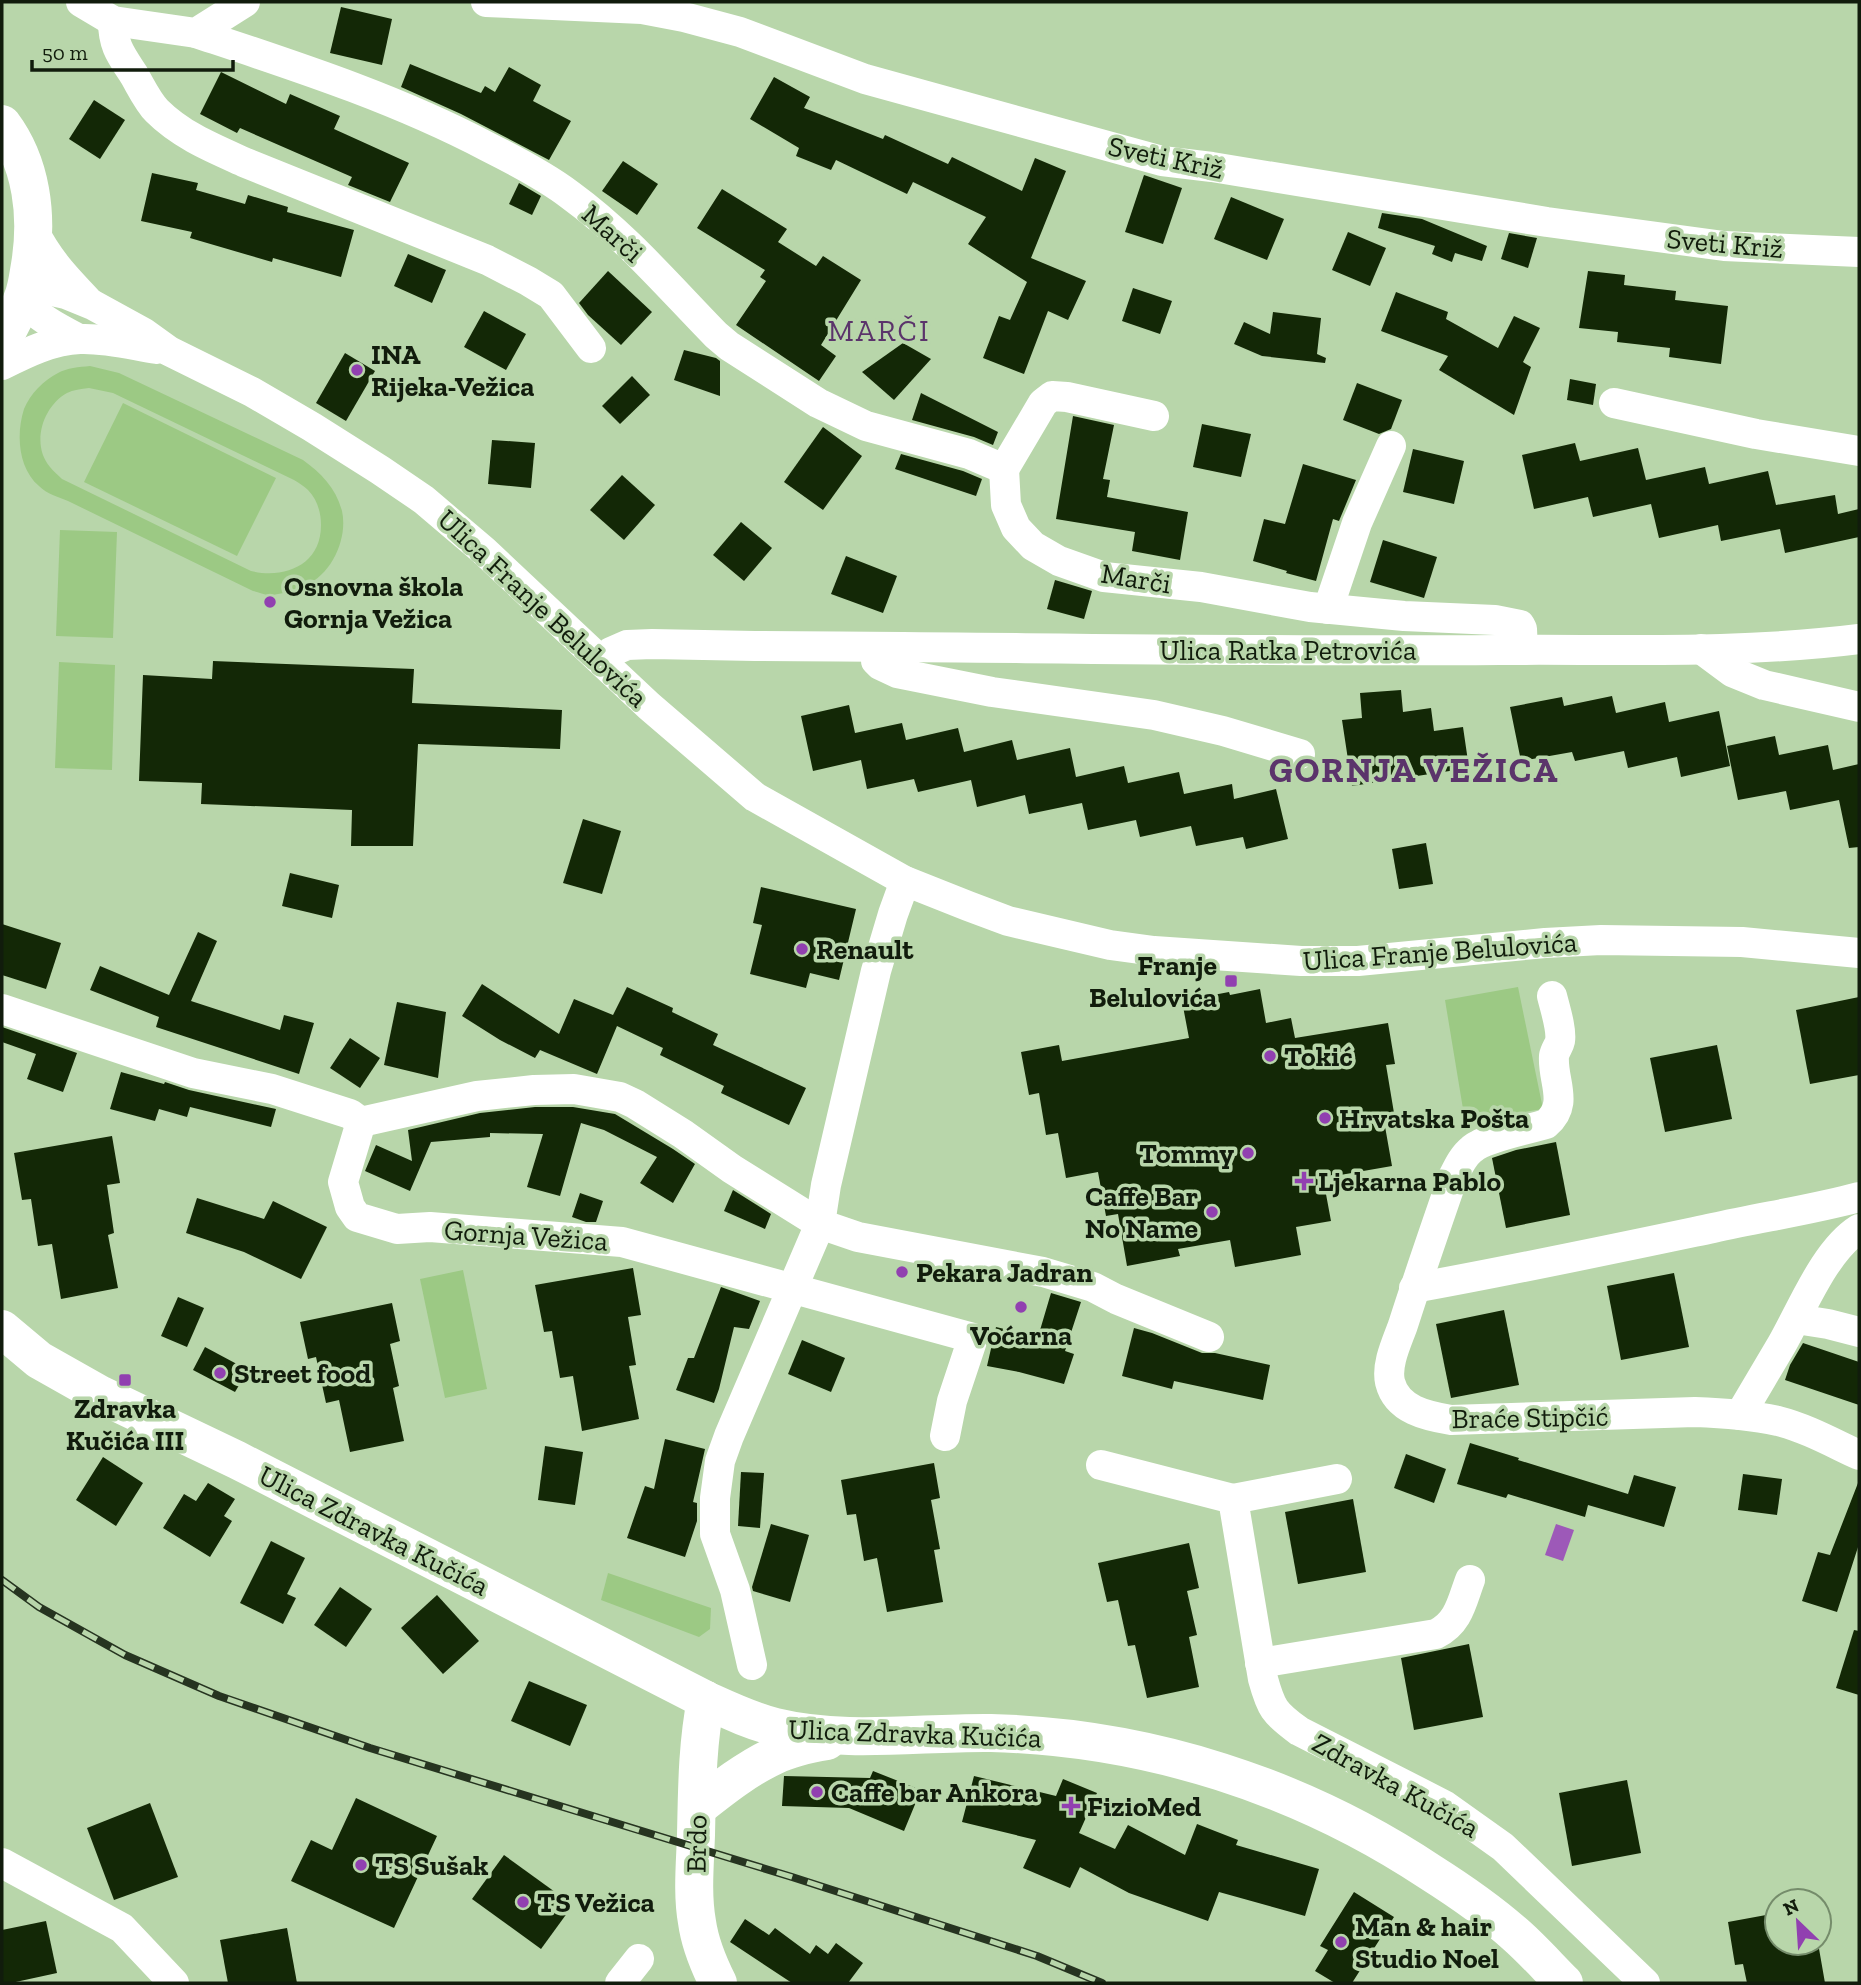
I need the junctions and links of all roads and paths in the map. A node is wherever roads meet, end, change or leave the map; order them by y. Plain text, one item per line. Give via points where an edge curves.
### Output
1 (81, 2) edge
2 (244, 2) edge
3 (486, 2) edge
4 (113, 21) junction
5 (196, 33) junction
6 (2, 124) edge
7 (34, 231) junction
8 (1859, 252) edge
9 (24, 295) junction
10 (93, 305) junction
11 (79, 339) junction
12 (2, 342) edge
13 (591, 348) dead end
14 (169, 351) junction
15 (2, 365) edge
16 (1614, 403) dead end
17 (1154, 416) dead end
18 (1391, 446) dead end
19 (1859, 451) edge
20 (1004, 469) junction
21 (1328, 609) junction
22 (1859, 639) edge
23 (876, 647) junction
24 (1523, 649) junction
25 (1700, 649) junction
26 (601, 661) junction
27 (1859, 707) edge
28 (1300, 754) dead end
29 (905, 881) junction
30 (1859, 953) edge
31 (1552, 996) dead end
32 (2, 1009) edge
33 (361, 1122) junction
34 (1859, 1197) edge
35 (820, 1224) junction
36 (1859, 1229) edge
37 (1414, 1288) junction
38 (791, 1289) junction
39 (1796, 1319) junction
40 (2, 1329) edge
41 (1859, 1332) edge
42 (1209, 1337) dead end
43 (1740, 1415) junction
44 (944, 1436) dead end
45 (1859, 1455) edge
46 (1101, 1465) dead end
47 (1337, 1479) dead end
48 (1233, 1499) junction
49 (1470, 1580) dead end
50 (1260, 1663) junction
51 (752, 1665) dead end
52 (706, 1700) junction
53 (853, 1736) junction
54 (697, 1808) junction
55 (2, 1863) edge
56 (639, 1959) dead end
57 (174, 1983) edge
58 (620, 1983) edge
59 (718, 1983) edge
60 (1564, 1983) edge
61 (1644, 1983) edge

1 - 4 street
2 - 5 street
3 - 8 street, Sveti Križ via 642,9 684,17 740,32 865,79 1162,161 1724,246
4 - 5 street
4 - 13 street via 118,50 143,90 156,110 184,133 528,281 551,295
5 - 20 street, Marči via 395,102 518,163 569,194 613,229 716,335 778,378 866,426 969,454
6 - 7 main road via 27,175
7 - 9 main road
7 - 10 street, Ulica Franje Belulovića via 58,269
9 - 10 street, Ulica Franje Belulovića via 39,288
9 - 11 street, Ulica Franje Belulovića via 31,309
9 - 12 main road
10 - 14 street, Ulica Franje Belulovića
11 - 14 street, Ulica Franje Belulovića
11 - 15 street, Ulica Franje Belulovića via 45,345
14 - 26 street, Ulica Franje Belulovića via 300,420 424,500
16 - 19 street
17 - 20 street via 1052,396 1043,403
18 - 21 street via 1357,523
20 - 21 street, Marči via 1006,505 1016,528 1033,546 1059,561 1111,578 1200,587
21 - 24 street, Marči via 1515,622 1522,629
22 - 25 street, Ulica Ratka Petrovića
23 - 24 street, Ulica Ratka Petrovića
23 - 26 street, Ulica Ratka Petrovića via 627,645
23 - 28 street via 880,666 897,673 1165,718
24 - 25 street, Ulica Ratka Petrovića
25 - 27 street via 1763,685
26 - 29 street, Ulica Franje Belulovića via 755,797
29 - 30 street, Ulica Franje Belulovića via 1008,921 1154,951 1358,961 1601,940 1742,942
29 - 35 street via 876,971
31 - 37 street, Braće Stipčić via 1560,1041 1554,1057 1557,1111 1546,1125 1486,1141 1462,1160
32 - 33 street via 193,1073 272,1089 350,1114
33 - 35 street via 477,1096 523,1091 574,1089 620,1097
33 - 38 street, Gornja Vežica via 343,1182 349,1207 357,1217 397,1229 430,1227 622,1242
34 - 37 street
35 - 38 street
35 - 42 street via 858,1237 1043,1272 1093,1287
36 - 39 street via 1832,1253
37 - 43 street, Braće Stipčić via 1389,1368 1390,1383 1409,1408 1427,1416 1451,1420 1695,1412
38 - 44 street via 973,1338
38 - 51 street via 729,1436 715,1498 715,1534 735,1590
39 - 41 street
39 - 43 street
40 - 52 main road, Ulica Zdravka Kučića via 39,1360 101,1395
43 - 45 street, Braće Stipčić via 1780,1422
46 - 48 street
47 - 48 street
48 - 50 street, Zdravka Kučića
49 - 50 street via 1456,1618 1436,1634
50 - 61 street, Zdravka Kučića via 1277,1715 1299,1731 1444,1805 1503,1847
52 - 53 main road, Ulica Zdravka Kučića via 773,1727
52 - 54 main road, Brdo via 697,1760
53 - 54 main road via 775,1755
53 - 60 main road, Ulica Zdravka Kučića via 992,1733 1077,1740 1168,1757 1256,1782 1395,1849 1516,1935
54 - 59 main road, Brdo via 696,1921 703,1952
55 - 57 street via 122,1928
56 - 58 street

